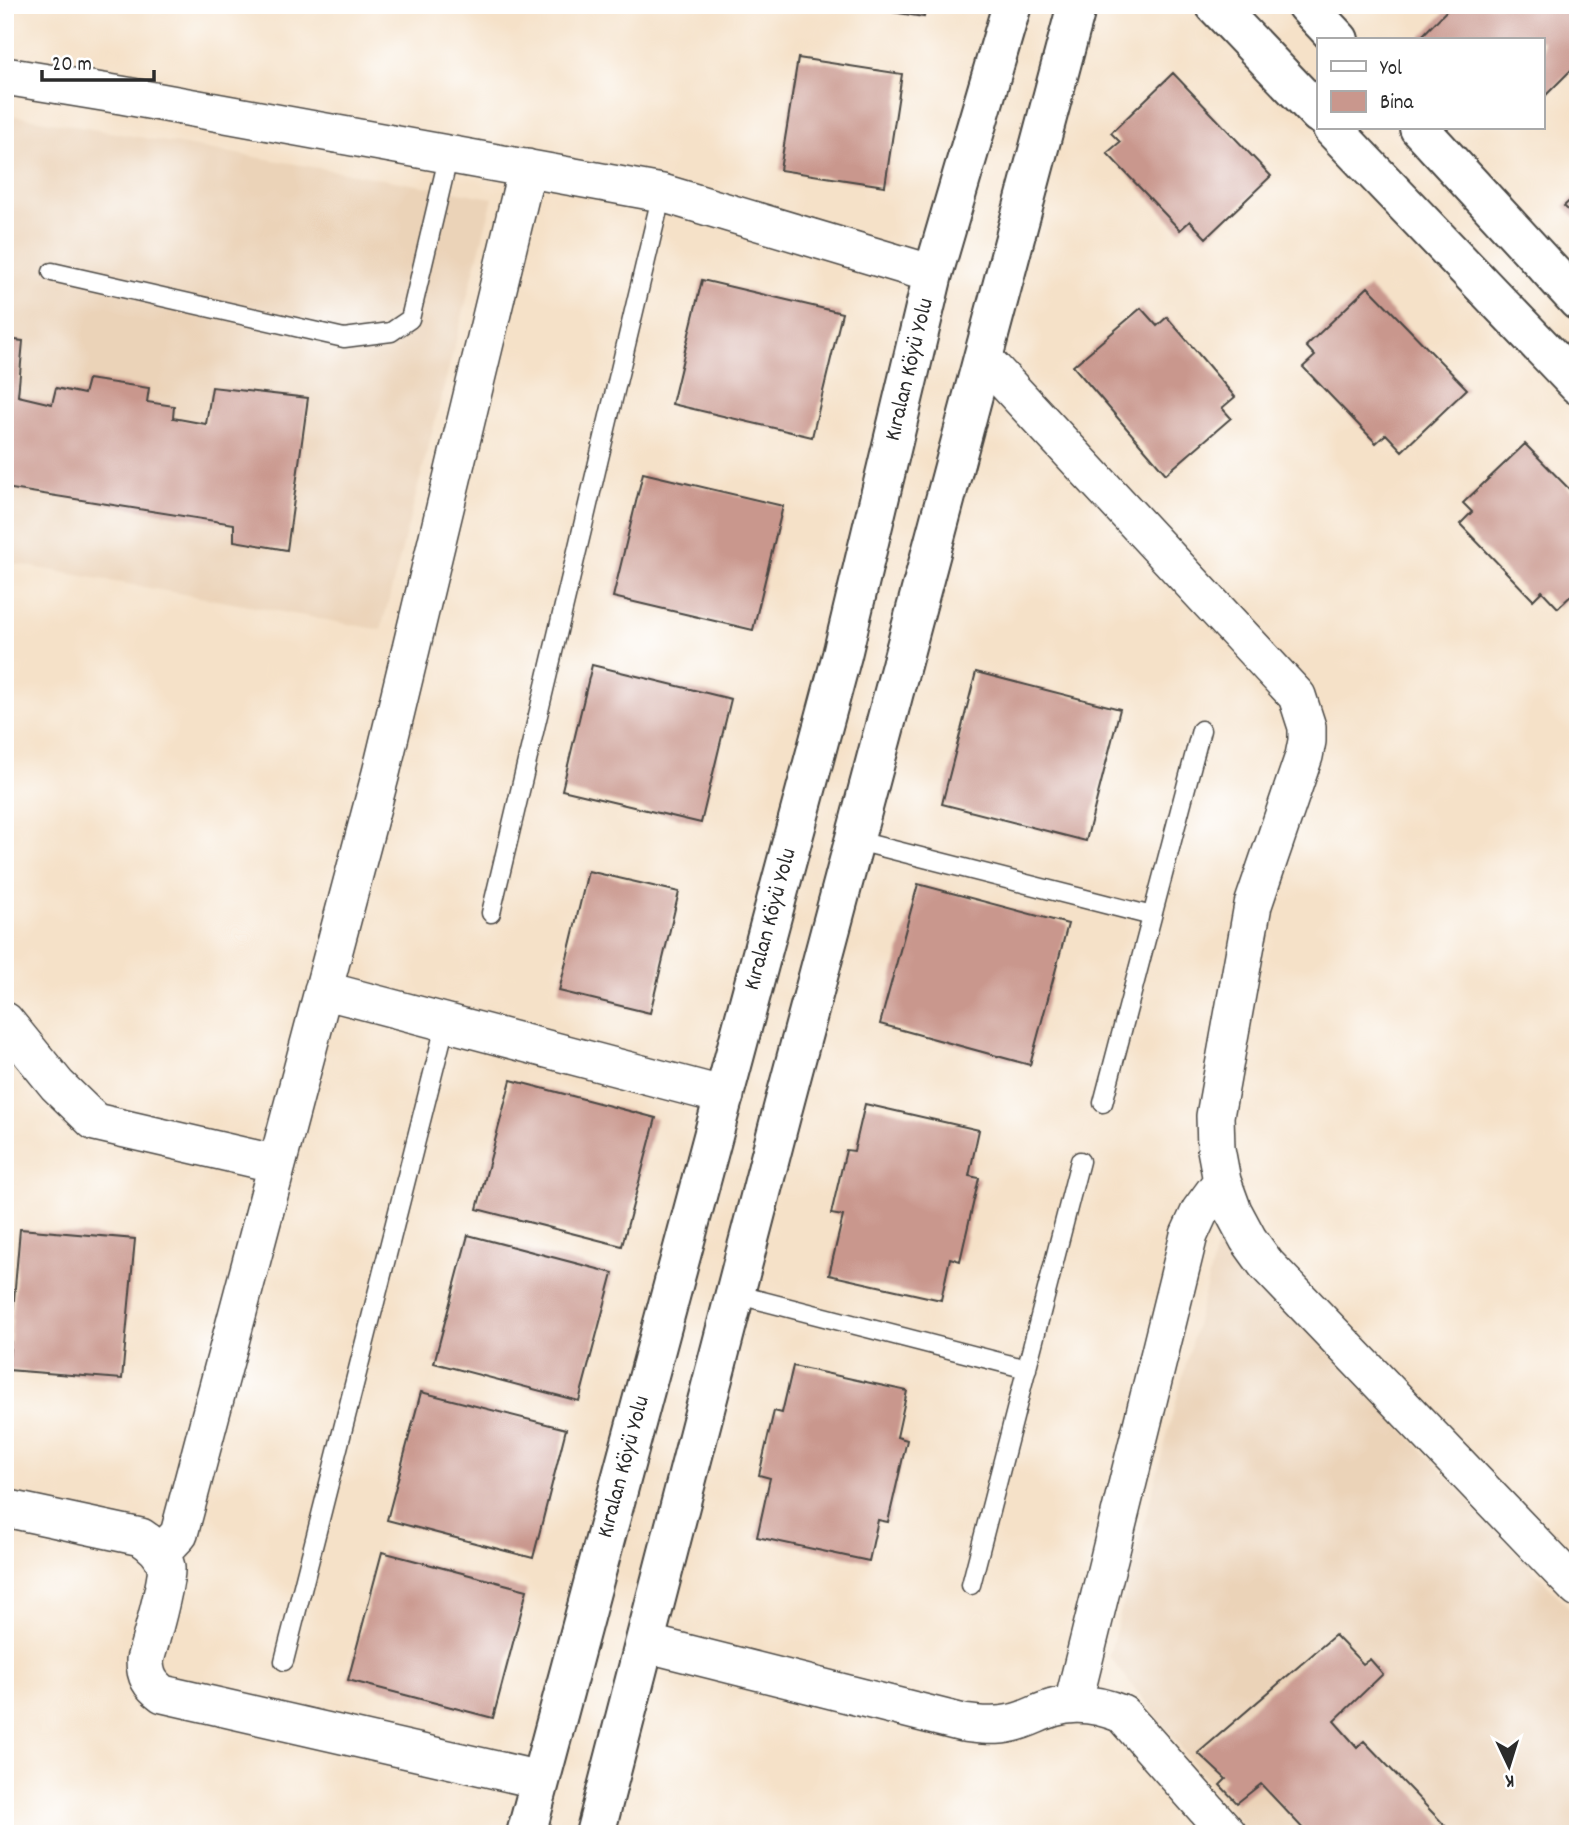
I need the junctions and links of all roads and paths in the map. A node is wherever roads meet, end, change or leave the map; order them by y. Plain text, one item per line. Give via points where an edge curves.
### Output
1 (1013, 5) edge
2 (1077, 5) edge
3 (1215, 5) edge
4 (1306, 5) edge
5 (1337, 38) edge
6 (5, 76) edge
7 (1317, 112) edge
8 (1334, 130) edge
9 (1421, 130) edge
10 (449, 154) junction
11 (527, 168) junction
12 (662, 192) junction
13 (52, 272) dead end
14 (933, 274) junction
15 (1578, 301) edge
16 (983, 358) junction
17 (1578, 385) edge
18 (1201, 730) dead end
19 (854, 840) junction
20 (491, 913) dead end
21 (1152, 916) junction
22 (323, 990) junction
23 (5, 1021) edge
24 (446, 1022) junction
25 (724, 1096) junction
26 (1103, 1103) dead end
27 (1080, 1161) dead end
28 (277, 1164) junction
29 (1222, 1181) junction
30 (735, 1294) junction
31 (1027, 1369) junction
32 (5, 1508) edge
33 (160, 1554) junction
34 (971, 1585) dead end
35 (1578, 1589) edge
36 (645, 1643) junction
37 (284, 1661) dead end
38 (1073, 1704) junction
39 (540, 1780) junction
40 (526, 1834) edge
41 (595, 1834) edge
42 (1228, 1834) edge

1 - 14 street, Kıralan Köyü Yolu
2 - 16 street
3 - 7 street
4 - 5 street
6 - 10 street
8 - 17 street
9 - 15 street
10 - 11 street
10 - 13 lane via 410,319 391,332 344,338
11 - 12 street
11 - 22 street via 381,773
12 - 14 street
12 - 20 lane
14 - 25 street, Kıralan Köyü Yolu via 842,655
16 - 19 street
16 - 29 street via 1297,696 1304,711 1304,756 1253,905 1220,1083 1215,1116
18 - 21 lane
19 - 21 lane
19 - 30 street
21 - 26 lane
22 - 24 street
22 - 28 street
23 - 28 street via 57,1085 95,1122
24 - 25 street
24 - 37 lane
25 - 39 street, Kıralan Köyü Yolu
27 - 31 lane
28 - 33 street via 179,1535
29 - 35 street via 1233,1211 1266,1264
29 - 38 street via 1189,1235
30 - 31 lane
30 - 36 street
31 - 34 lane
32 - 33 street via 141,1537
33 - 39 street via 167,1570 145,1671 163,1694
36 - 38 street via 963,1723 1011,1724
36 - 41 street
38 - 42 street via 1122,1714
39 - 40 street, Kıralan Köyü Yolu

